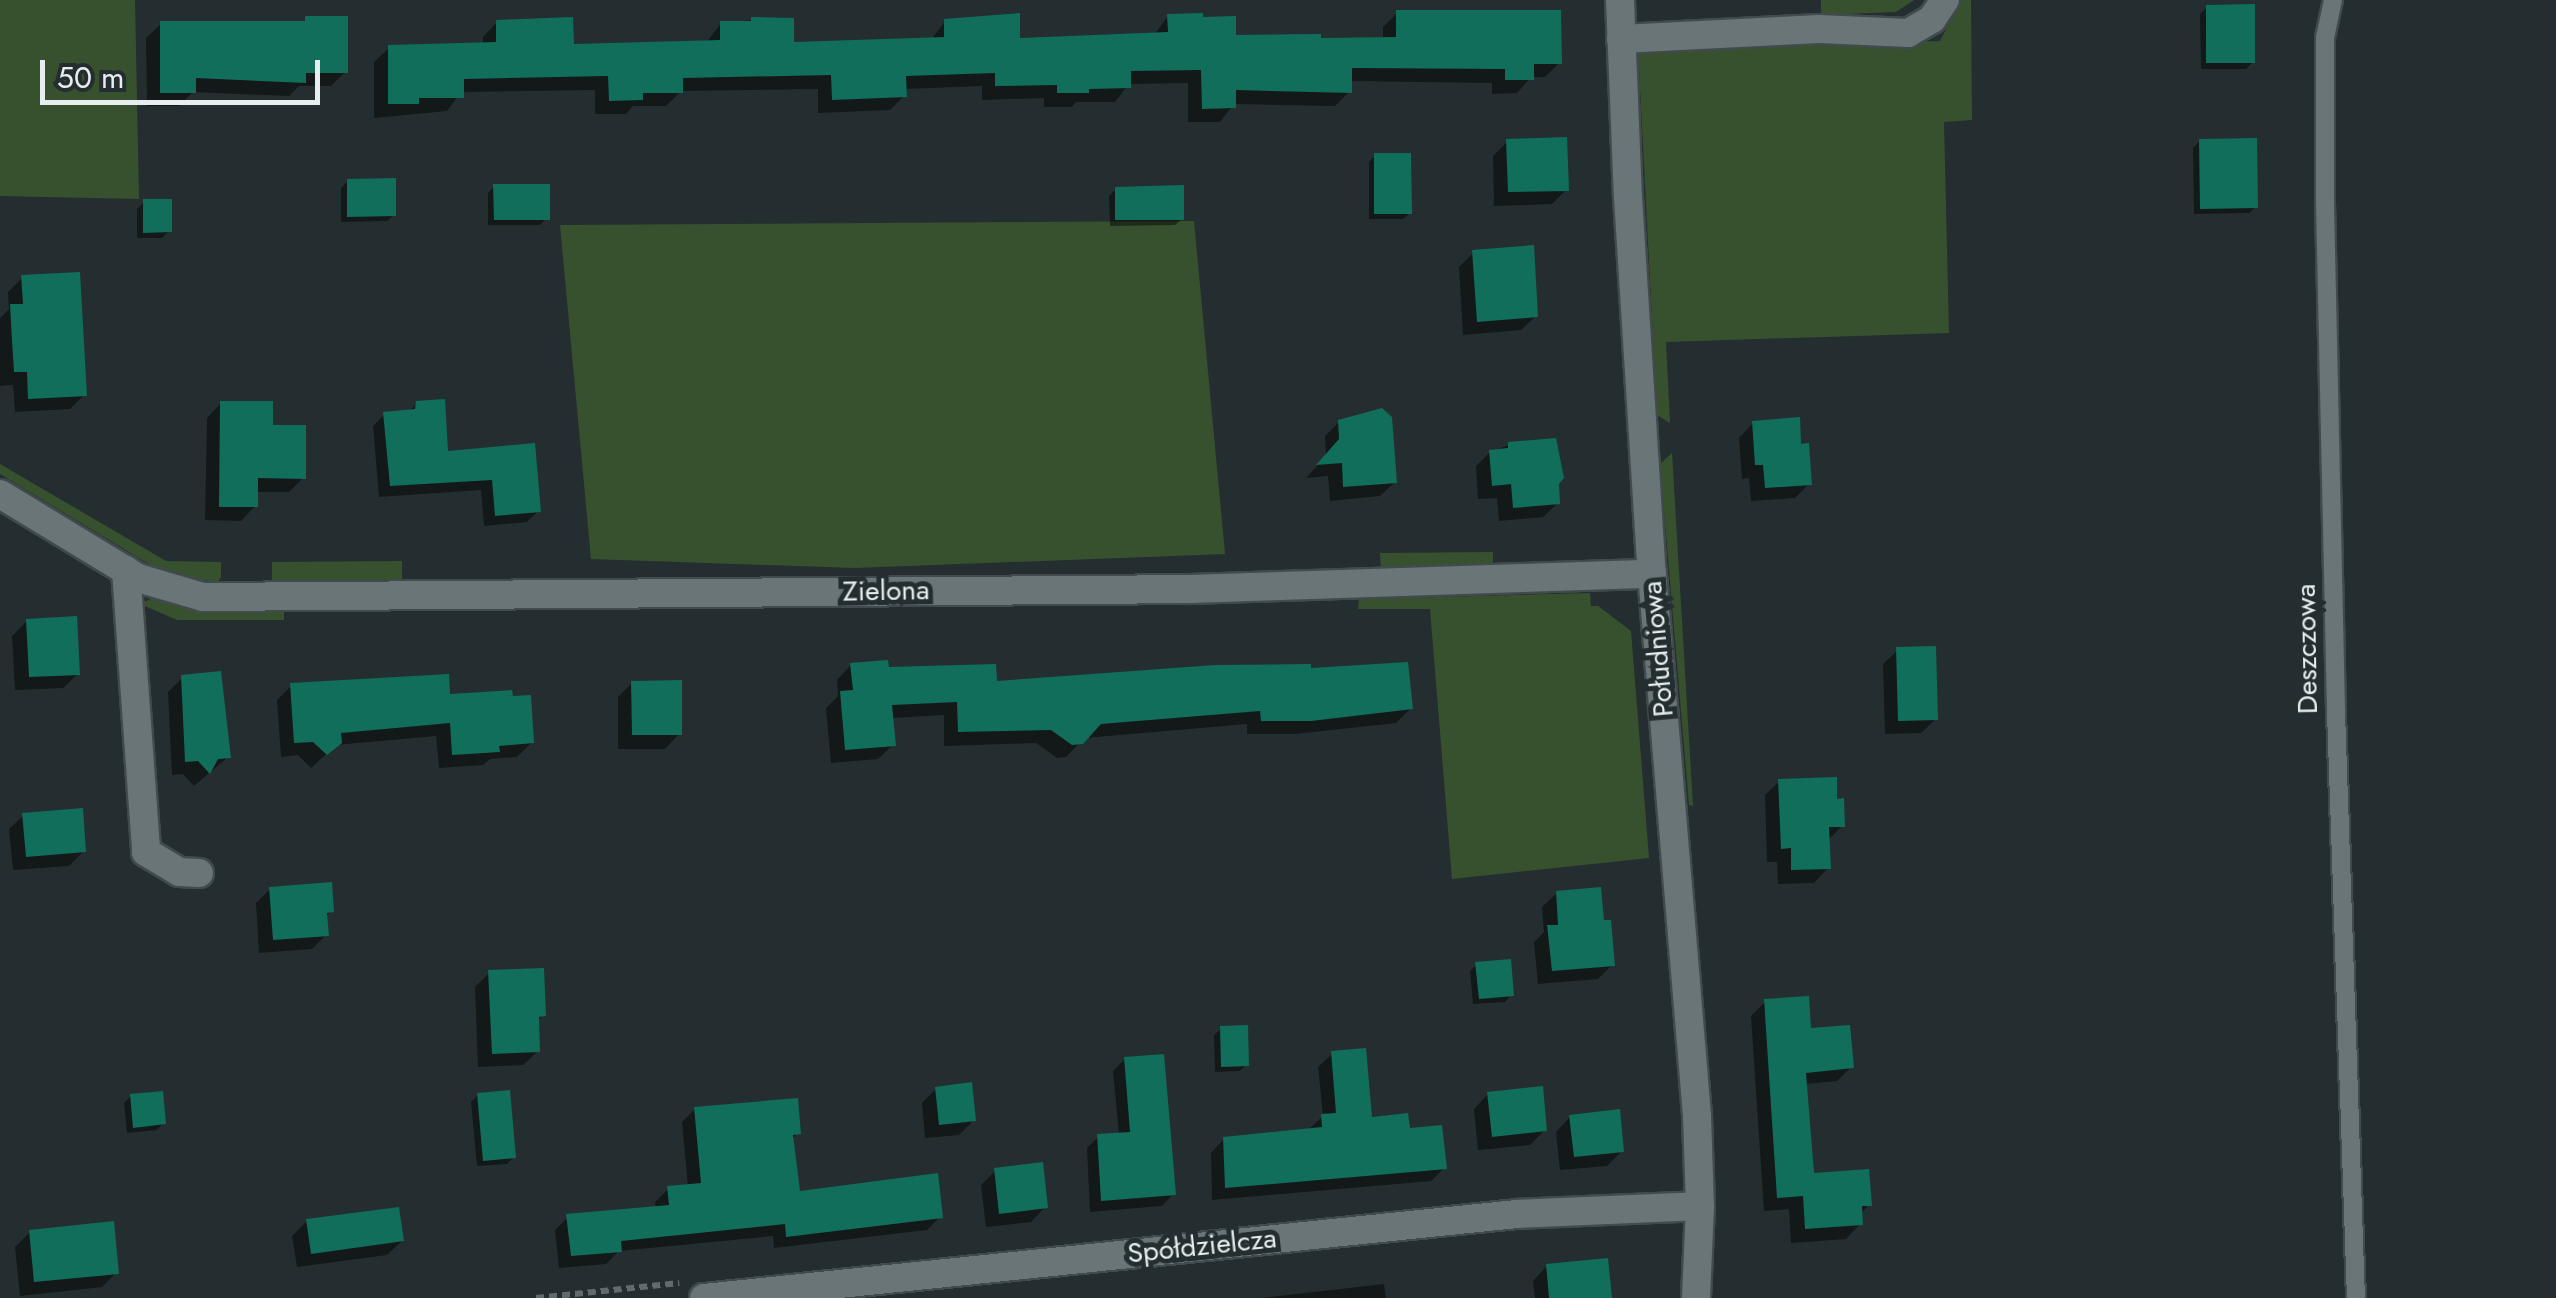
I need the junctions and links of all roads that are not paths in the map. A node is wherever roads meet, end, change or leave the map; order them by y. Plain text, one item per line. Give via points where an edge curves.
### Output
1 (1620, 0) edge
2 (1945, 0) edge
3 (2333, 0) edge
4 (1621, 39) junction
5 (0, 494) edge
6 (126, 570) junction
7 (1652, 574) junction
8 (199, 873) dead end
9 (1700, 1206) junction
10 (704, 1298) edge
11 (1696, 1298) edge
12 (2356, 1298) edge

1 - 4 street, Południowa
2 - 4 street via 1932,20 1908,33 1820,29
3 - 12 lane, Deszczowa via 2325,38 2326,203
4 - 7 street, Południowa
5 - 6 street, Zielona
6 - 7 street, Zielona via 203,597 1188,589
6 - 8 street via 146,852 179,872
7 - 9 street, Południowa
9 - 10 street, Spółdzielcza via 1517,1214
9 - 11 street, Południowa

